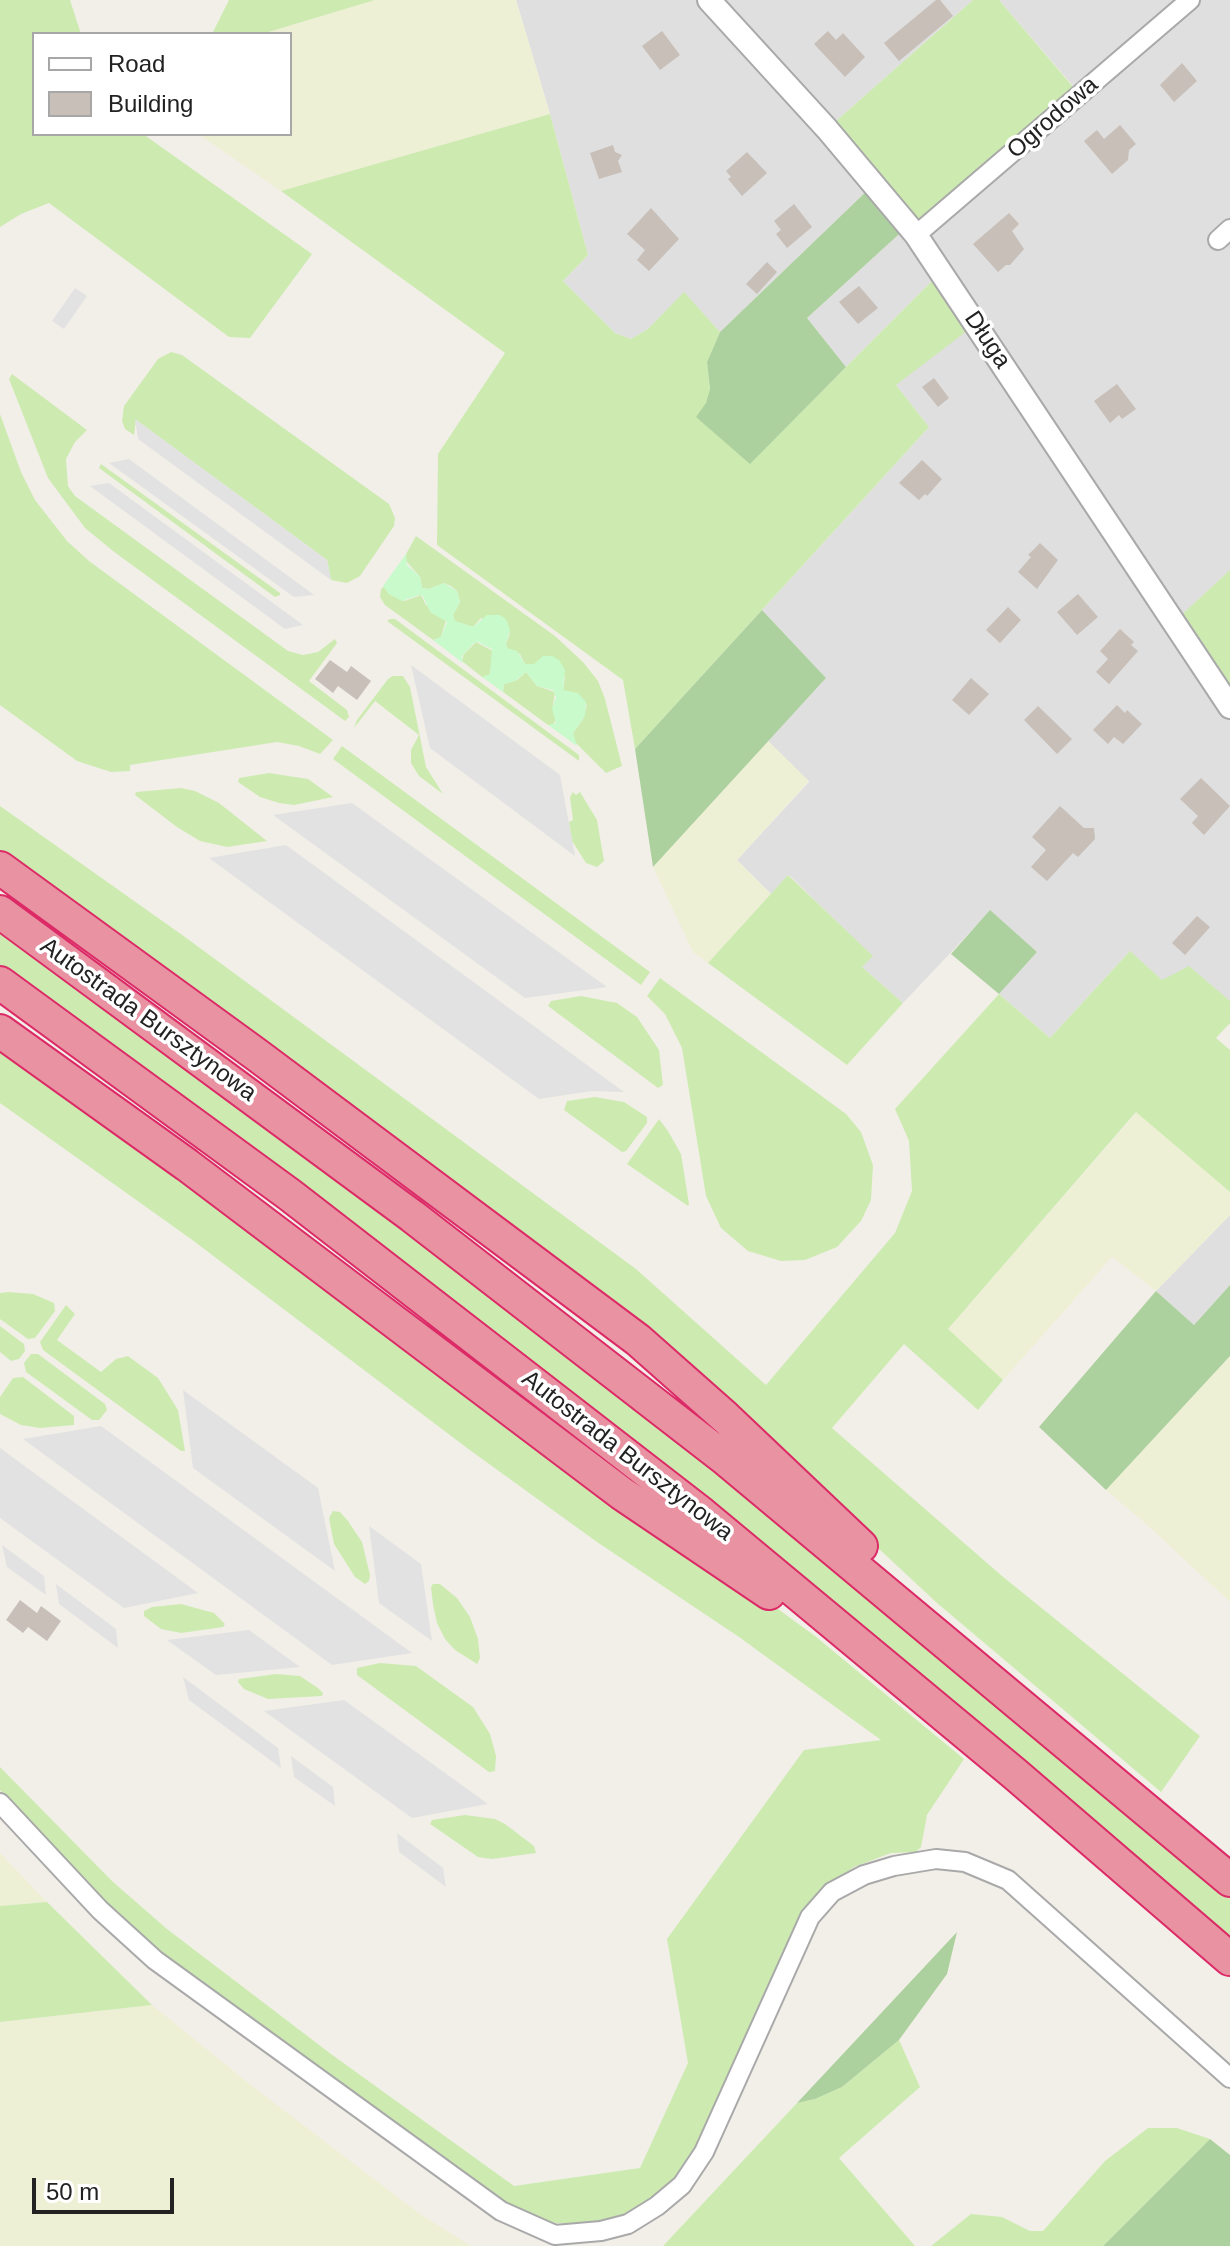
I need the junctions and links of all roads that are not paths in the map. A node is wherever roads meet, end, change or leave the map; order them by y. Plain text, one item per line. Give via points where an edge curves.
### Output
1 (709, 0) edge
2 (1190, 0) edge
3 (916, 235) junction
4 (1230, 707) edge
5 (0, 868) edge
6 (0, 912) edge
7 (0, 983) edge
8 (0, 1031) edge
9 (1063, 1739) junction
10 (1015, 1774) junction
11 (0, 1803) edge
12 (1230, 1880) edge
13 (1230, 1959) edge
14 (1230, 2078) edge

1 - 3 street, Długa
2 - 3 street, Ogrodowa
3 - 4 street, Długa
5 - 9 highway via 638,1340
6 - 9 highway, Autostrada Bursztynowa via 576,1342
7 - 10 highway, Autostrada Bursztynowa via 418,1292 702,1514
8 - 10 highway via 318,1263 586,1468 771,1594
9 - 12 highway, Autostrada Bursztynowa
10 - 13 highway, Autostrada Bursztynowa
11 - 14 street via 100,1910 155,1960 501,2211 555,2235 628,2224 682,2185 704,2152 810,1917 832,1892 894,1866 951,1860 1008,1880

